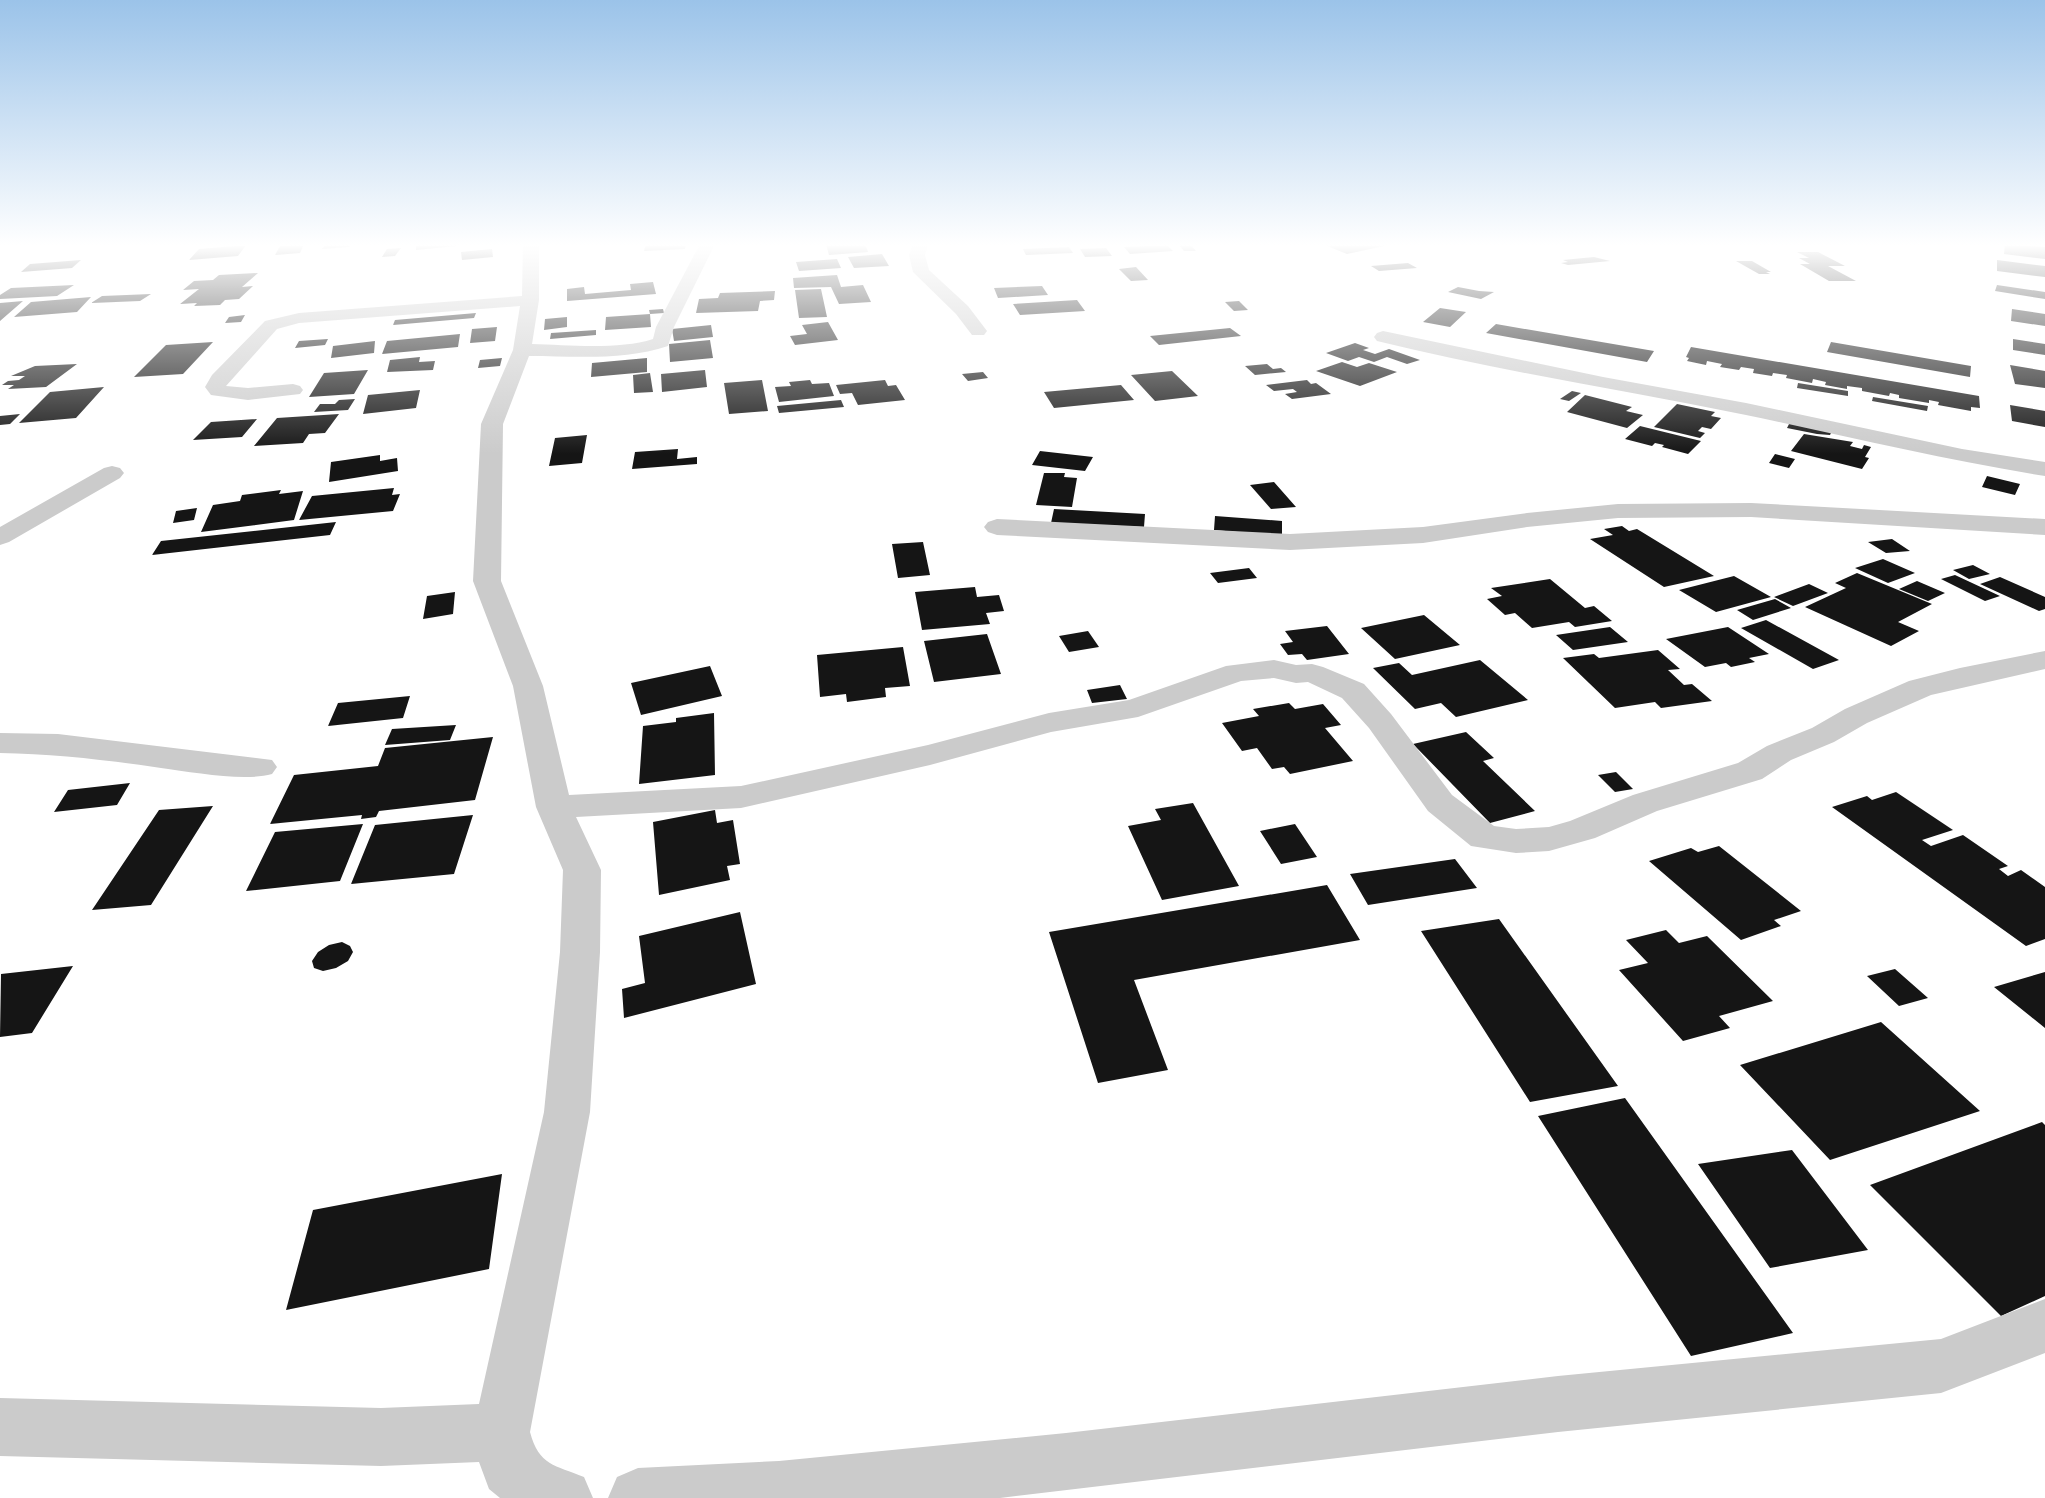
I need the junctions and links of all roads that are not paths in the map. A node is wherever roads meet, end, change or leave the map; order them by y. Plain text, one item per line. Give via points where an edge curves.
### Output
1 (352, 314) edge
2 (528, 314) edge
3 (672, 314) edge
4 (965, 314) edge
5 (978, 331) dead end
6 (1383, 337) dead end
7 (522, 350) junction
8 (293, 390) dead end
9 (2045, 469) edge
10 (112, 472) dead end
11 (997, 527) dead end
12 (2045, 527) edge
13 (0, 537) edge
14 (2045, 660) edge
15 (0, 743) edge
16 (260, 767) dead end
17 (554, 807) junction
18 (2045, 1326) edge
19 (0, 1427) edge
20 (501, 1432) junction
21 (563, 1498) edge
22 (638, 1498) edge

1 - 8 street via 279,322 262,334 215,387 230,394
2 - 7 street
3 - 7 street via 657,344
4 - 5 street
6 - 9 street via 1962,456
7 - 17 street via 492,424 487,581 528,686
10 - 13 street
11 - 12 street via 1290,542 1423,535 1618,511 1740,510
14 - 17 street via 1920,688 1779,753 1750,771 1645,803 1582,830 1549,839 1516,841 1484,837 1440,803 1353,691 1312,673 1274,669 1237,672 1138,708 1049,723 930,755 741,797
15 - 16 street via 58,744
17 - 20 street via 582,870 580,952 567,1112
18 - 22 street via 1941,1366 1558,1404 1066,1462 779,1491
19 - 20 street via 381,1437
20 - 21 street via 510,1468 545,1497

